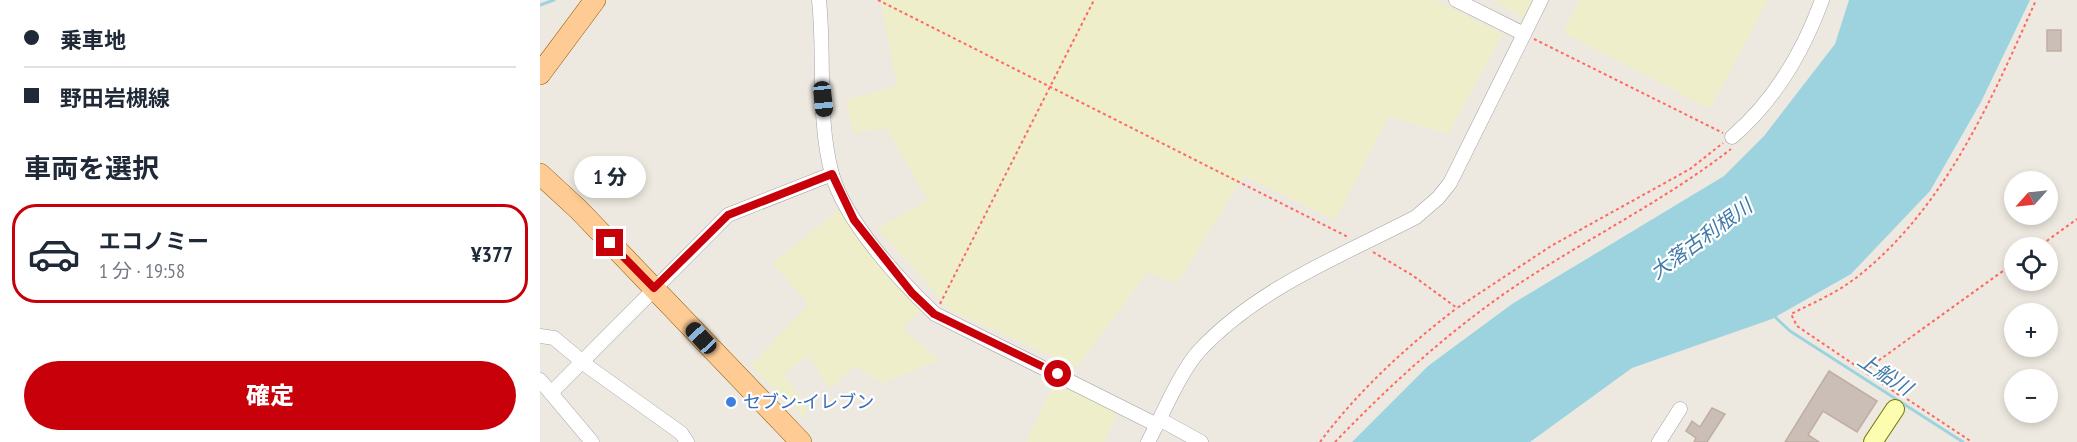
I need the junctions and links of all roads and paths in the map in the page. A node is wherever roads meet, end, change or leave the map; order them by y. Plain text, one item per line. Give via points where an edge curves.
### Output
1 (595, 0) edge
2 (819, 0) edge
3 (878, 0) edge
4 (1094, 0) edge
5 (1456, 0) edge
6 (1541, 0) edge
7 (1822, 0) edge
8 (2036, 0) edge
9 (1524, 34) junction
10 (540, 74) edge
11 (1049, 87) junction
12 (1732, 137) junction
13 (1710, 166) dead end
14 (540, 174) edge
15 (832, 174) junction
16 (2077, 219) edge
17 (2052, 237) edge
18 (1361, 245) junction
19 (2004, 270) edge
20 (654, 288) junction
21 (1457, 308) junction
22 (934, 314) junction
23 (540, 336) edge
24 (581, 360) junction
25 (1864, 371) junction
26 (540, 380) edge
27 (551, 393) junction
28 (1895, 408) dead end
29 (1680, 409) dead end
30 (1159, 422) junction
31 (592, 442) edge
32 (687, 442) edge
33 (801, 442) edge
34 (1148, 442) edge
35 (1201, 442) edge
36 (1320, 442) edge
37 (1335, 442) edge
38 (1659, 442) edge
39 (1873, 442) edge
40 (1972, 442) edge

1 - 10 main road
2 - 15 street via 823,99
3 - 11 path
4 - 11 path
5 - 9 street
6 - 9 street
7 - 12 street via 1795,60 1770,97
8 - 25 path via 1964,150 1919,214 1862,274 1791,314 1797,326
9 - 12 path
9 - 18 street via 1450,183 1416,216
11 - 18 path
11 - 22 path
12 - 21 path via 1690,169 1551,246
13 - 37 path via 1680,188 1578,246 1447,336
14 - 20 main road
15 - 20 street via 728,215
15 - 22 street via 854,220 912,293
16 - 17 path
18 - 21 path
18 - 30 street via 1257,301 1224,328 1198,352
19 - 25 path
20 - 24 street
20 - 33 main road
21 - 36 path via 1401,355
22 - 30 street
23 - 24 street via 555,338
24 - 27 street
24 - 32 street via 681,433
25 - 40 path
26 - 27 street
27 - 31 street
28 - 39 street
29 - 38 street
30 - 34 street
30 - 35 street

